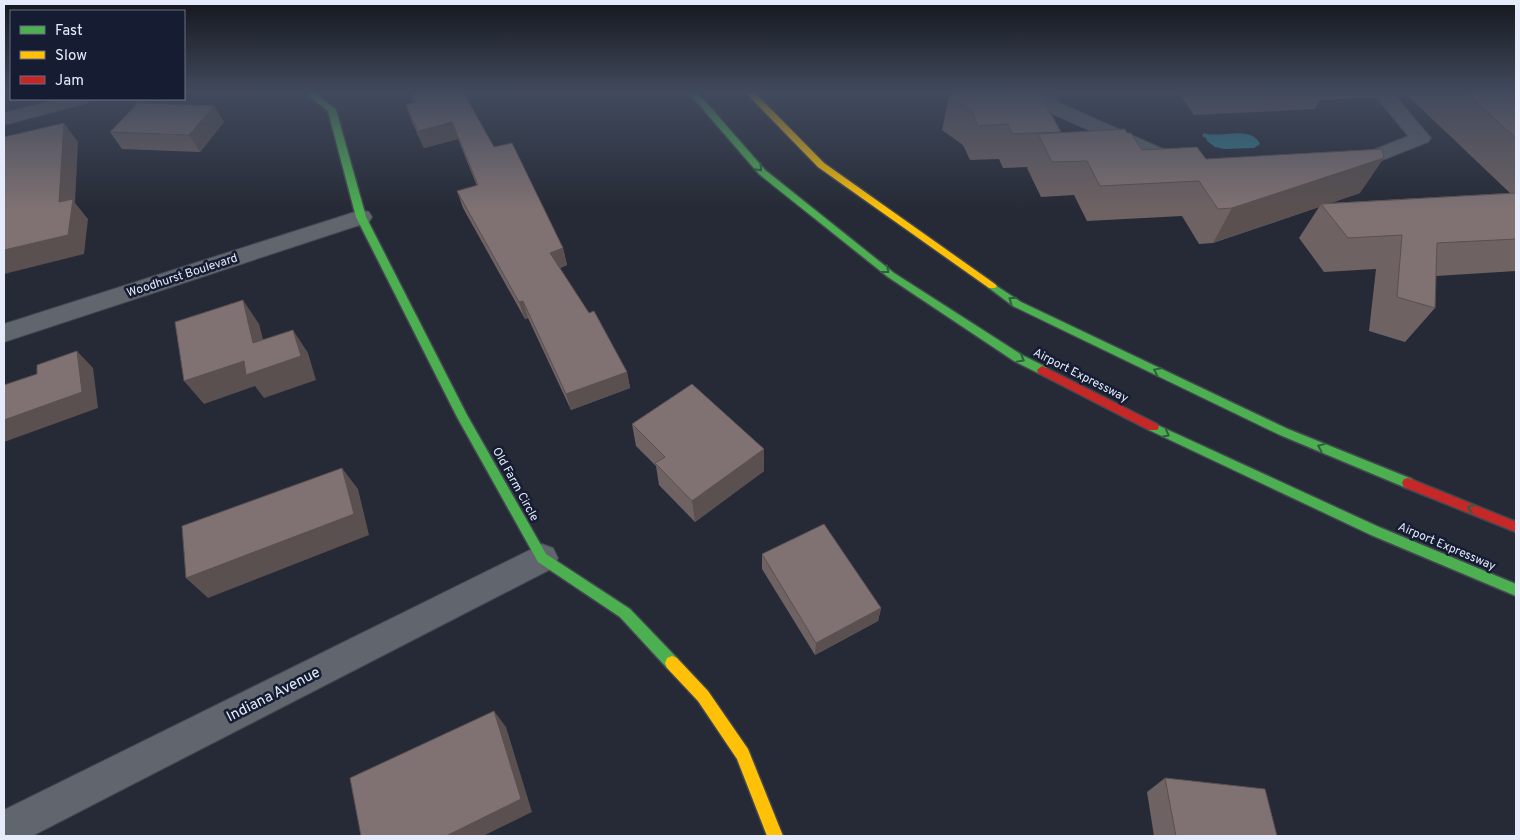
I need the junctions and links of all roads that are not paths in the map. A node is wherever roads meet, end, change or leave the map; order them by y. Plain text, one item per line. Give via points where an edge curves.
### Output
1 (338, 131) edge
2 (726, 131) edge
3 (788, 131) edge
4 (1108, 131) edge
5 (1414, 131) edge
6 (1328, 170) edge
7 (1198, 171) edge
8 (361, 217) junction
9 (4, 333) edge
10 (1516, 527) edge
11 (542, 558) junction
12 (1516, 590) edge
13 (4, 830) edge
14 (775, 836) edge

1 - 8 main road, Old Farm Circle
2 -> 12 main road, Airport Expressway via 762,172 891,275 1018,358 1180,441 1375,531
10 -> 3 main road via 1284,432 1017,304 821,165
4 - 7 street
5 - 6 street via 1420,138 1348,167
8 - 9 street, Woodhurst Boulevard
8 - 11 main road, Old Farm Circle via 463,417
11 - 13 street, Indiana Avenue
11 - 14 main road, Old Farm Circle via 625,613 702,696 743,754

